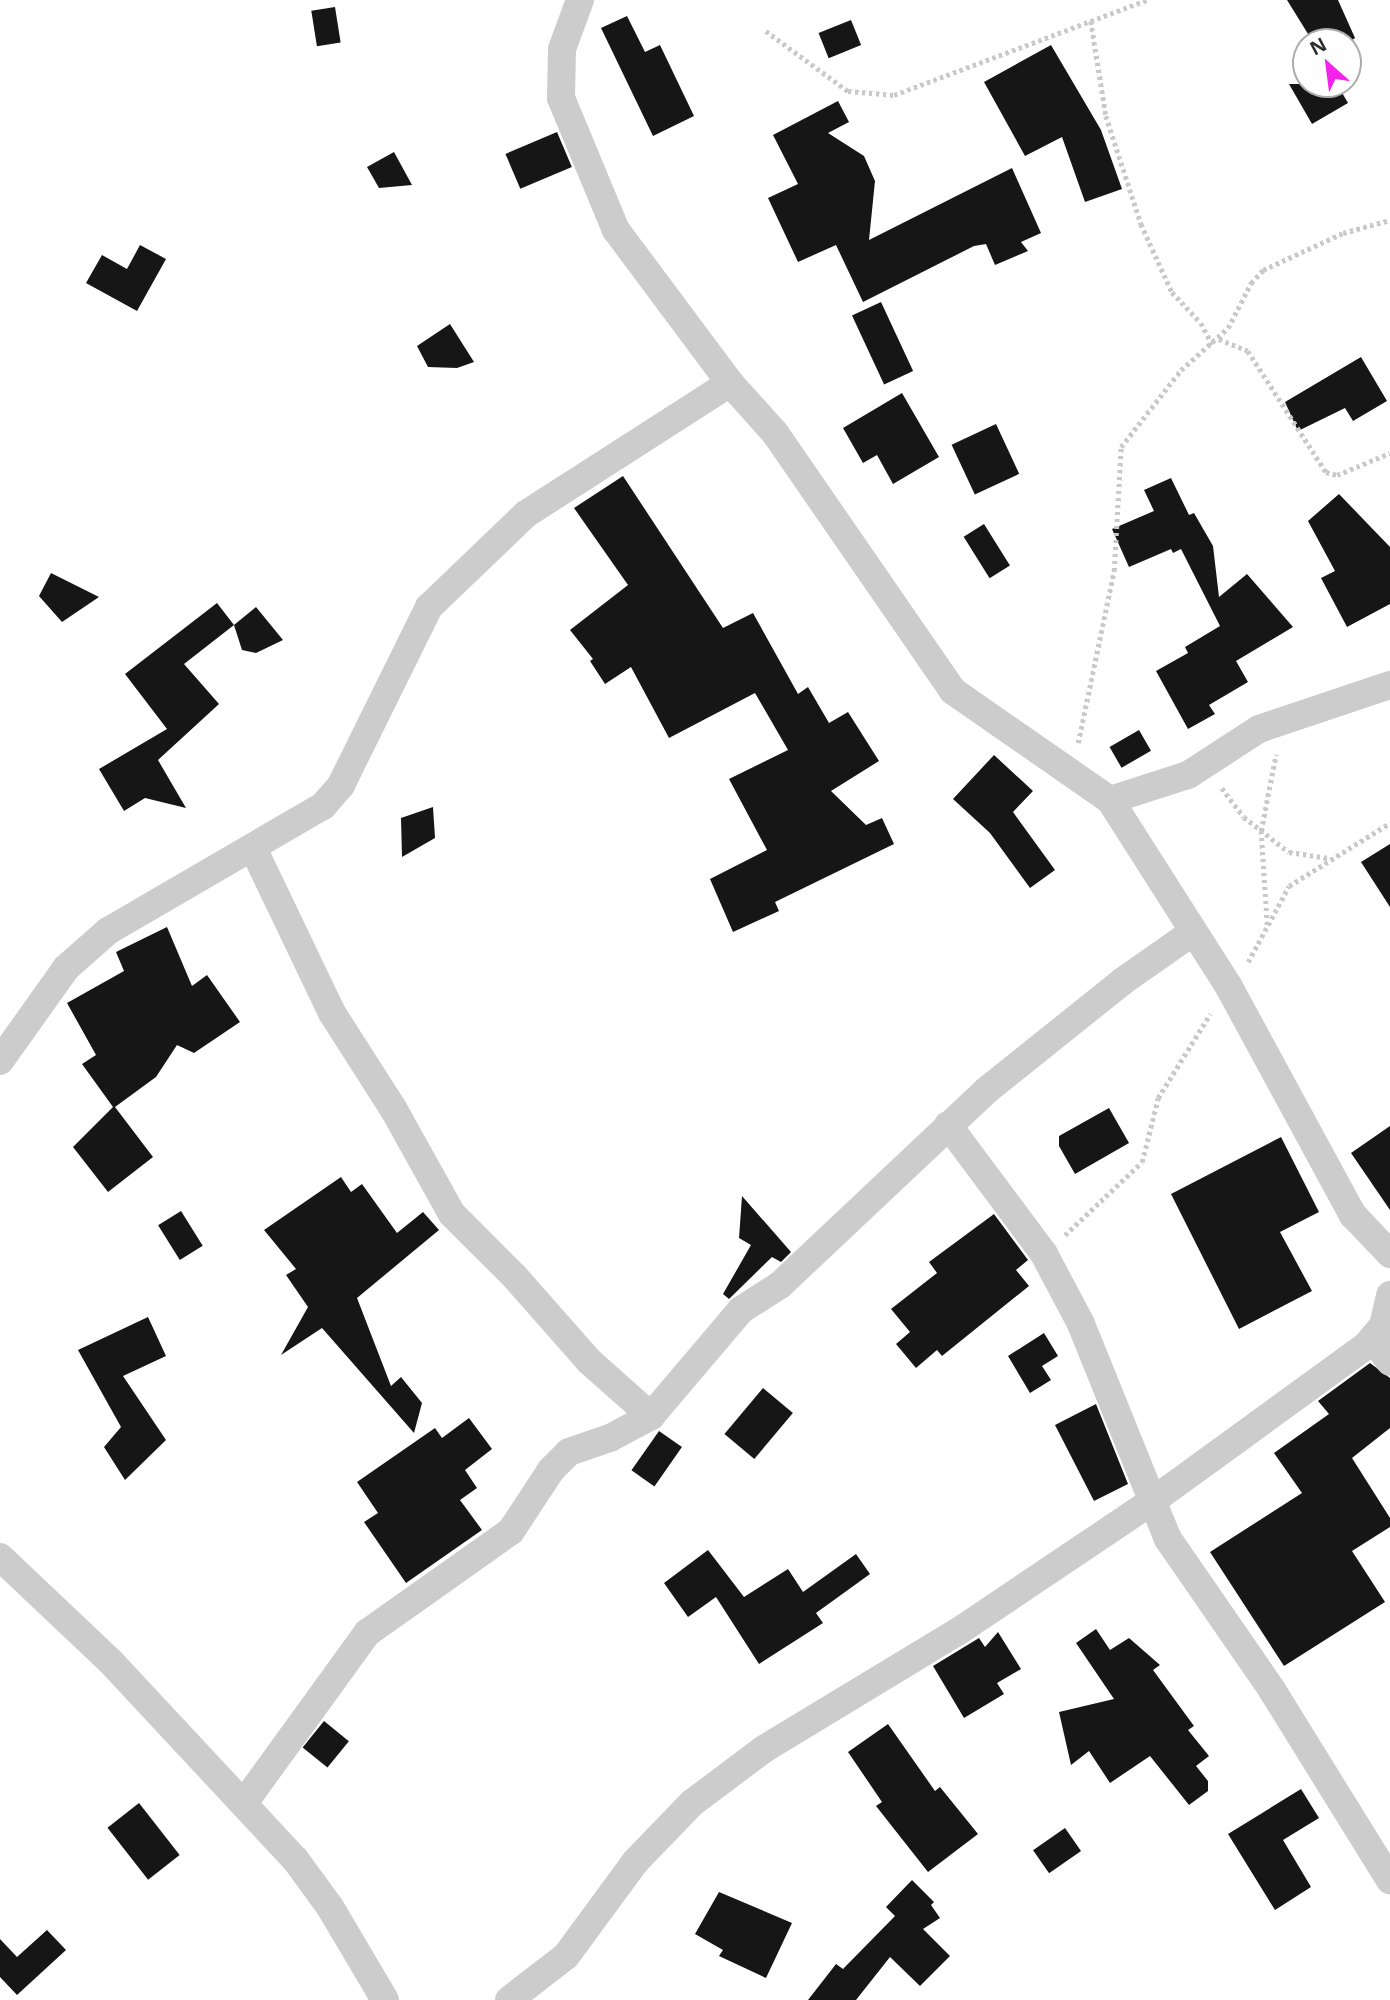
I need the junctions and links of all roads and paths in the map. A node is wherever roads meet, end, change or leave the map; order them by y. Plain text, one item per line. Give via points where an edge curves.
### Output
1 (580, 0) edge
2 (1147, 0) edge
3 (1090, 21) junction
4 (766, 31) dead end
5 (1390, 220) edge
6 (1219, 339) junction
7 (1213, 346) junction
8 (730, 383) junction
9 (1390, 453) edge
10 (1390, 685) edge
11 (1276, 723) junction
12 (1206, 764) junction
13 (1071, 773) junction
14 (1110, 800) junction
15 (1390, 823) edge
16 (1261, 831) junction
17 (253, 848) junction
18 (1332, 858) junction
19 (1267, 926) junction
20 (1193, 932) junction
21 (1229, 987) junction
22 (2, 1049) edge
23 (948, 1125) junction
24 (1044, 1254) junction
25 (1390, 1254) edge
26 (1390, 1295) edge
27 (1382, 1351) edge
28 (651, 1416) junction
29 (1151, 1502) junction
30 (0, 1557) edge
31 (244, 1803) junction
32 (1390, 1880) edge
33 (385, 2000) edge
34 (509, 2000) edge

1 - 8 street via 562,49 561,98 602,204 640,267
2 - 3 path
3 - 4 path via 894,95 848,91
3 - 7 path via 1104,107 1141,224 1172,292 1201,323
5 - 6 path via 1351,229 1311,251 1271,264 1251,283
6 - 7 path
6 - 9 path via 1248,351 1326,472 1337,475
7 - 13 path via 1181,370 1121,447 1113,583
8 - 13 street via 775,433 953,691
8 - 17 street via 538,503 442,592 419,622 341,785 312,814
10 - 11 street
11 - 12 street via 1247,735
11 - 16 path via 1274,769
12 - 14 street via 1175,780
12 - 16 path
13 - 14 street
14 - 20 street
15 - 18 path
16 - 18 path via 1299,856
16 - 19 path
17 - 22 street via 90,945
17 - 28 street via 332,1013 394,1110 452,1214 589,1361
18 - 19 path via 1289,886
19 - 21 path
20 - 21 street
20 - 23 street via 1123,981
21 - 24 path via 1158,1098 1142,1162
21 - 25 street via 1353,1215
23 - 24 street
23 - 28 street via 780,1285 741,1310
24 - 29 street via 1107,1380
26 - 27 street
27 - 29 street
28 - 31 street via 610,1438 569,1452 551,1470 511,1531 367,1633
29 - 32 street via 1188,1571 1215,1603 1272,1690
29 - 34 street via 959,1631 764,1749 692,1802 635,1862 566,1956
30 - 31 street via 111,1662
31 - 33 street via 295,1859 330,1907

